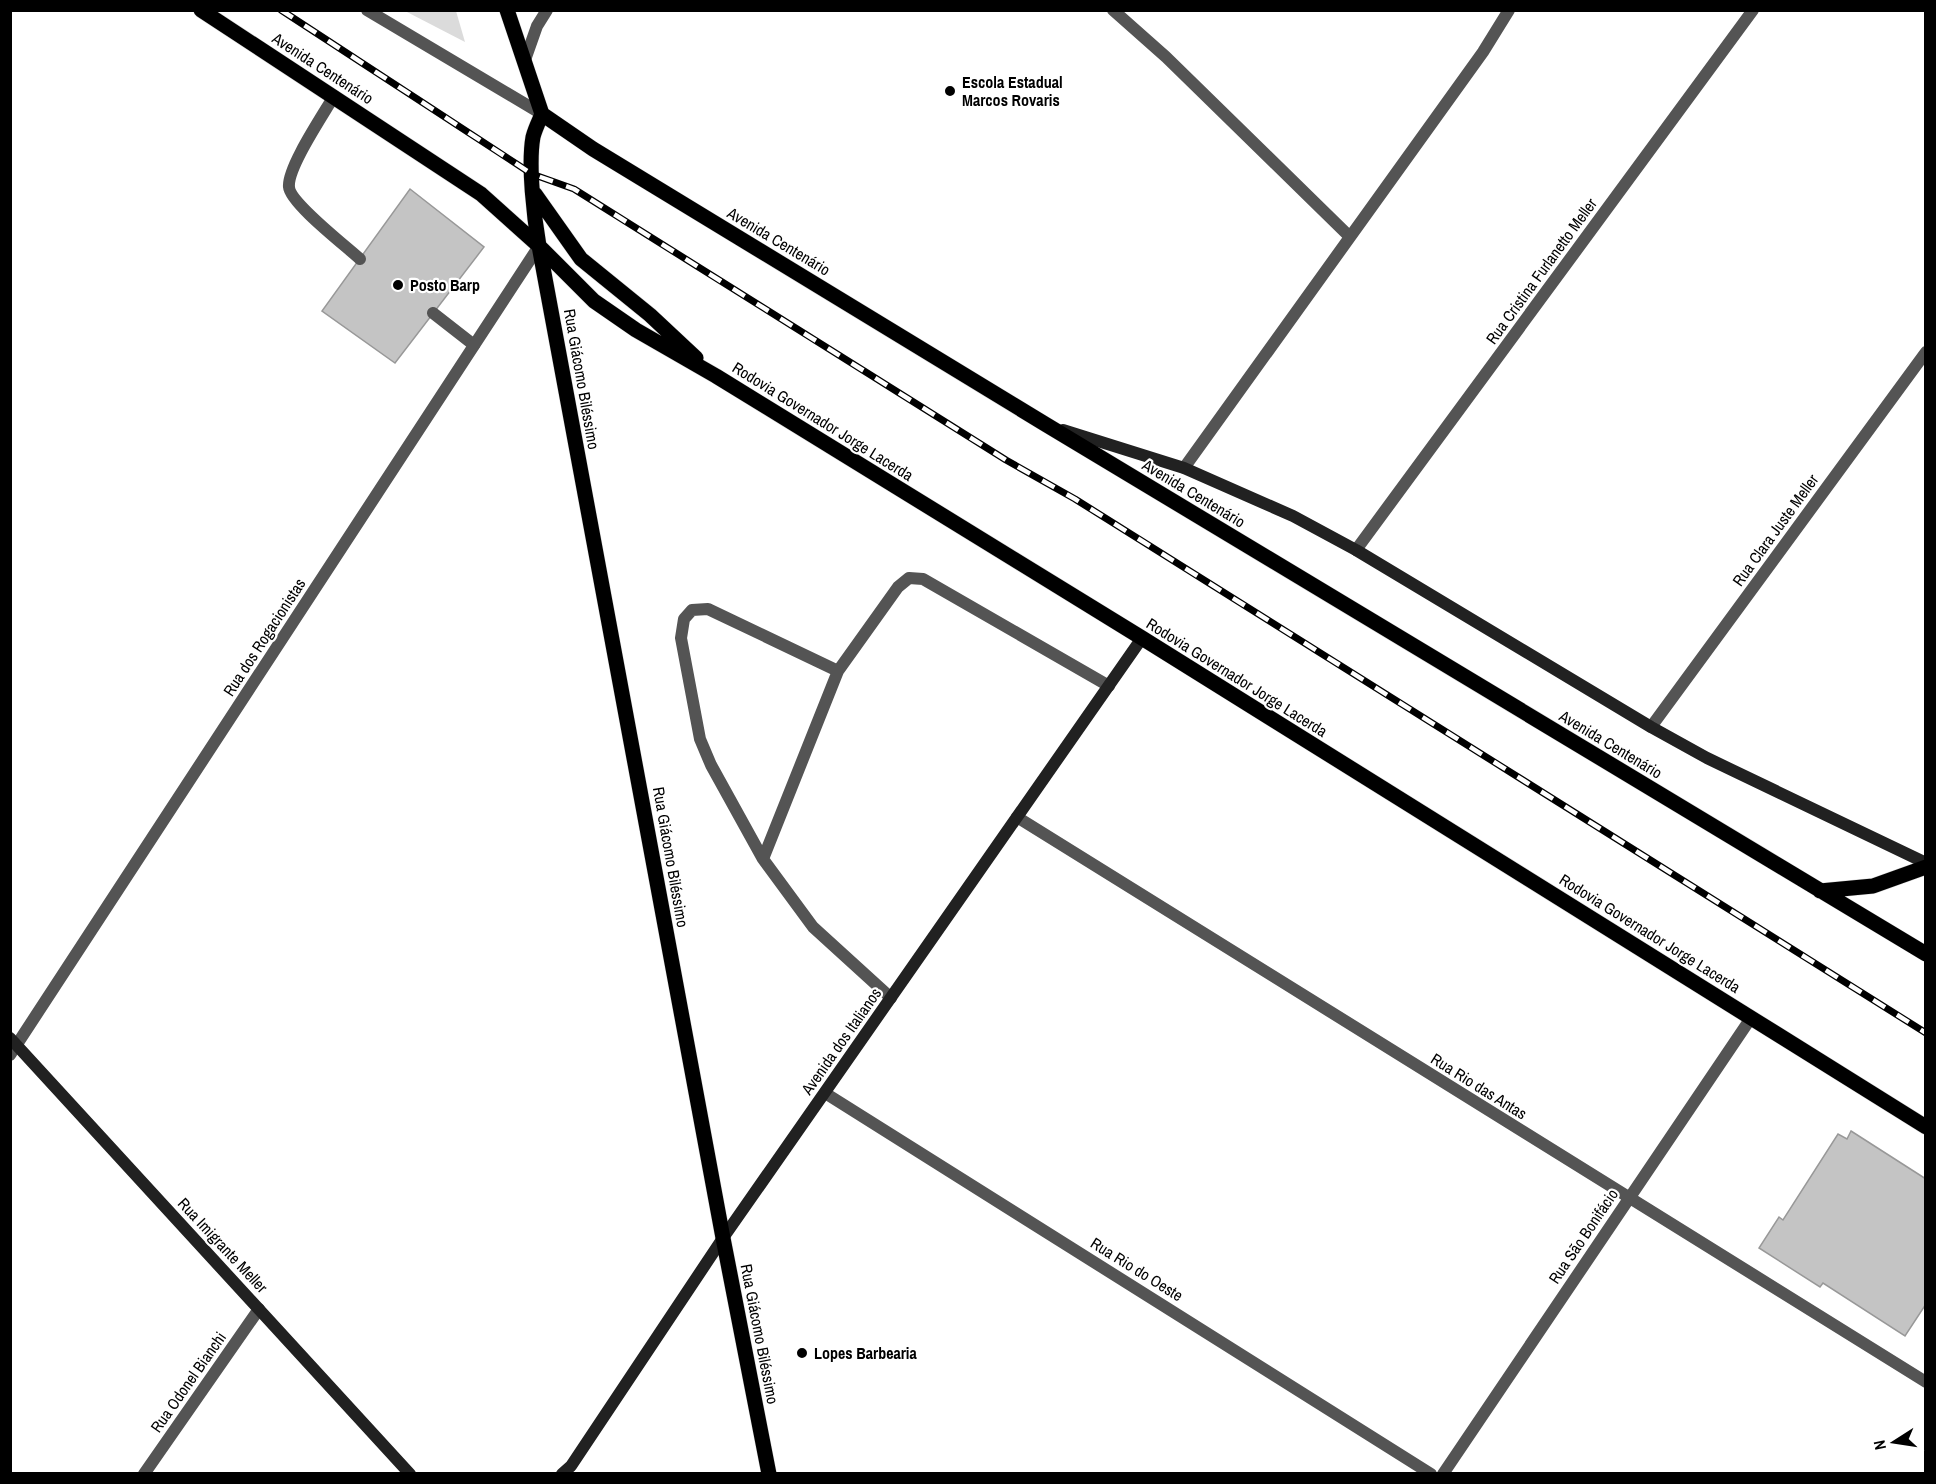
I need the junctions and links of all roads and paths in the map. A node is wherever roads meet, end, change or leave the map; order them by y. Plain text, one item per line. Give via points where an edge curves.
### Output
1 (201, 10) edge
2 (367, 10) edge
3 (507, 10) edge
4 (547, 10) edge
5 (1113, 10) edge
6 (1509, 10) edge
7 (1753, 10) edge
8 (525, 60) junction
9 (334, 96) junction
10 (542, 114) junction
11 (533, 192) junction
12 (1349, 237) junction
13 (539, 246) junction
14 (360, 259) dead end
15 (433, 313) dead end
16 (474, 345) junction
17 (1926, 352) edge
18 (716, 376) junction
19 (1045, 424) junction
20 (1184, 468) junction
21 (1356, 550) junction
22 (1142, 638) junction
23 (838, 671) junction
24 (1109, 686) junction
25 (1651, 728) junction
26 (1017, 817) junction
27 (763, 859) junction
28 (1926, 865) edge
29 (1820, 891) junction
30 (1926, 954) edge
31 (891, 998) junction
32 (1751, 1018) junction
33 (13, 1046) edge
34 (825, 1093) junction
35 (1926, 1127) edge
36 (1628, 1199) junction
37 (723, 1238) junction
38 (259, 1309) junction
39 (1926, 1382) edge
40 (567, 1471) edge
41 (144, 1473) edge
42 (410, 1473) edge
43 (770, 1473) edge
44 (1431, 1473) edge
45 (1443, 1473) edge

1 - 9 main road, Avenida Centenário
2 - 10 street
3 - 8 main road
4 - 8 street
5 - 12 street
6 - 12 street via 1484,52
7 - 21 street, Rua Cristina Furlanetto Meller
8 - 10 main road
9 - 13 main road, Avenida Centenário via 481,194
9 - 14 street via 289,174 289,189 298,204
10 - 11 main road, Rua Giácomo Biléssimo via 533,136
10 - 19 main road, Avenida Centenário via 592,149
11 - 13 main road, Rua Giácomo Biléssimo
11 - 18 main road via 581,259
12 - 20 street
13 - 16 street, Rua dos Rogacionistas
13 - 18 main road, Rodovia Governador Jorge Lacerda via 594,302
13 - 37 main road, Rua Giácomo Biléssimo
15 - 16 street
16 - 33 street, Rua dos Rogacionistas
17 - 25 street, Rua Clara Juste Meller
18 - 22 main road, Rodovia Governador Jorge Lacerda
19 - 20 street
19 - 29 main road, Avenida Centenário
20 - 21 street via 1293,516
21 - 25 street
22 - 24 street, Avenida dos Italianos
22 - 32 main road, Rodovia Governador Jorge Lacerda
23 - 24 street via 898,586 909,578 923,579
23 - 27 street
23 - 27 street via 708,609 692,610 684,619 681,638 700,739
24 - 26 street, Avenida dos Italianos
25 - 28 street
26 - 31 street, Avenida dos Italianos
26 - 36 street, Rua Rio das Antas
27 - 31 street via 813,927
28 - 29 main road via 1873,886
29 - 30 main road, Avenida Centenário
31 - 34 street, Avenida dos Italianos
32 - 35 main road, Rodovia Governador Jorge Lacerda
32 - 36 street, Rua São Bonifácio
33 - 38 street, Rua Imigrante Meller
34 - 37 street, Avenida dos Italianos
34 - 44 street, Rua Rio do Oeste
36 - 39 street, Rua Rio das Antas
36 - 45 street, Rua São Bonifácio
37 - 40 street, Avenida dos Italianos
37 - 43 main road, Rua Giácomo Biléssimo
38 - 41 street, Rua Odonel Bianchi
38 - 42 street, Rua Imigrante Meller

